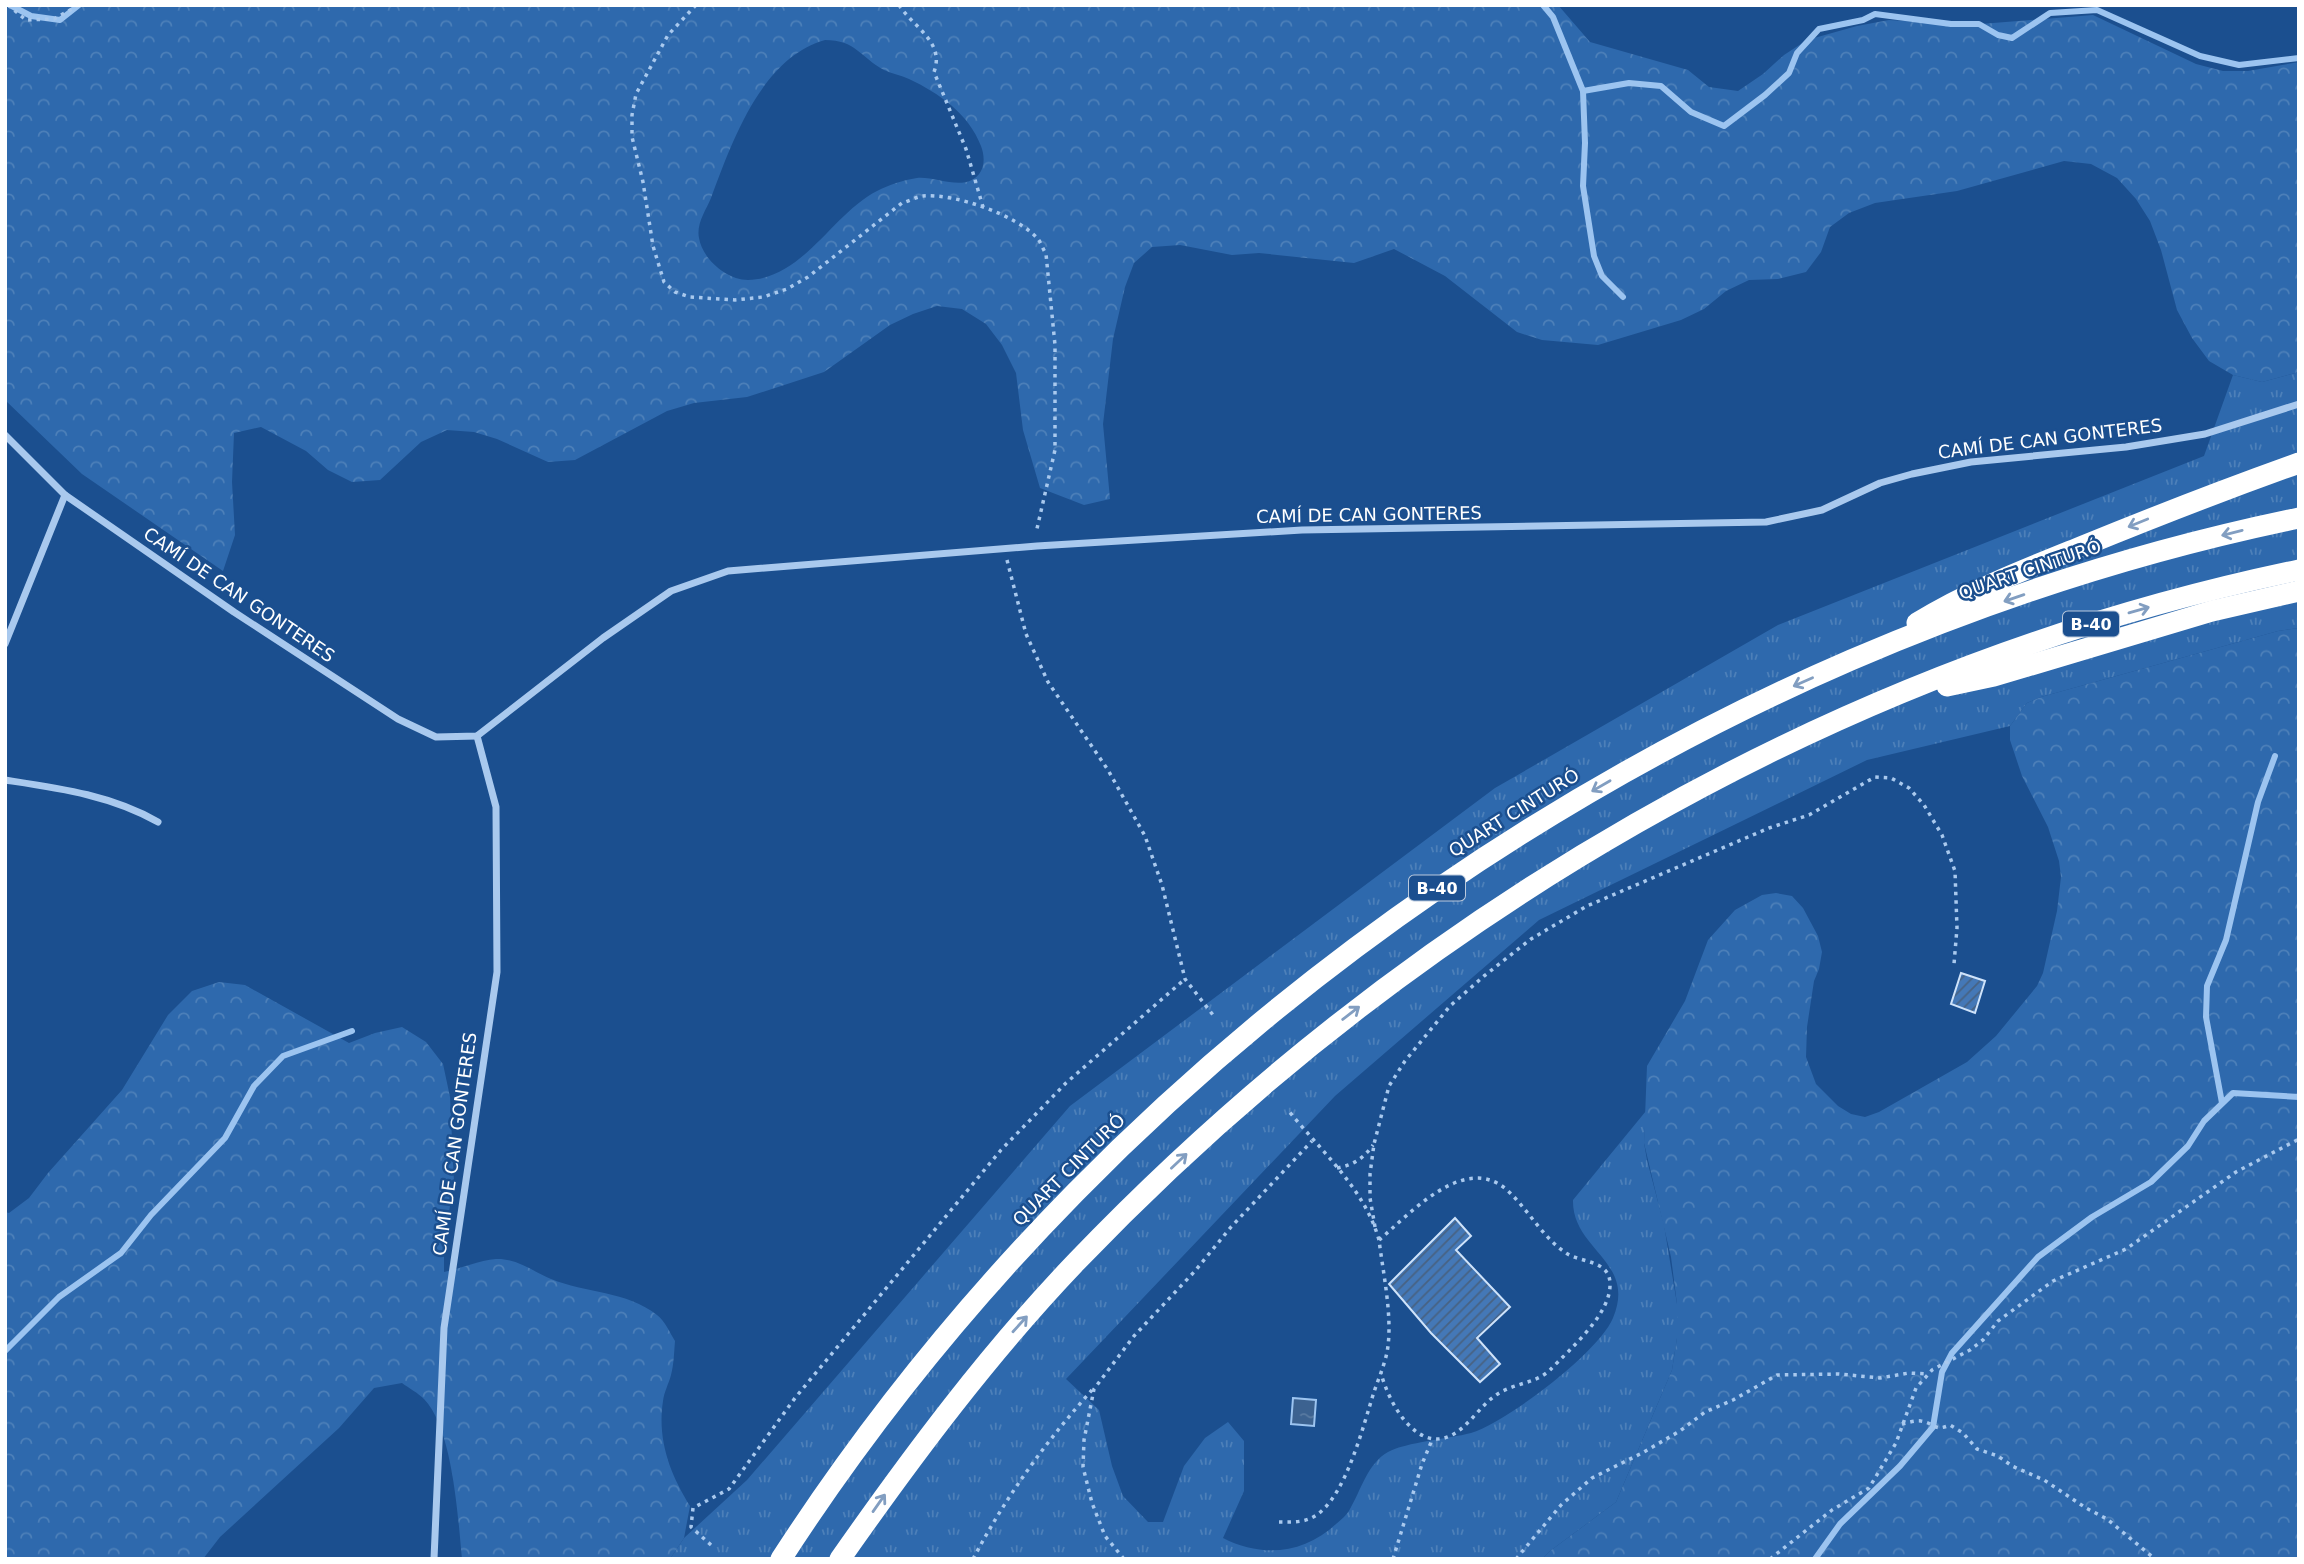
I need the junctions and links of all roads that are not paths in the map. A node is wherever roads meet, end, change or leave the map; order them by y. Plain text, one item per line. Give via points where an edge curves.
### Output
1 (2299, 404) edge
2 (5, 435) edge
3 (2299, 463) edge
4 (65, 495) junction
5 (2299, 518) edge
6 (2299, 570) edge
7 (2299, 592) edge
8 (5, 644) edge
9 (1871, 652) junction
10 (1890, 698) junction
11 (477, 736) junction
12 (5, 780) edge
13 (158, 822) dead end
14 (434, 1559) edge
15 (781, 1559) edge
16 (840, 1559) edge

1 - 11 street, CAMÍ DE CAN GONTERES via 2205,434 2126,447 1971,462 1912,474 1880,483 1822,510 1766,522 1302,530 728,571 671,591
2 - 4 street, CAMÍ DE CAN GONTERES
3 -> 9 highway via 2035,566 1949,604
4 - 8 street
4 - 11 street, CAMÍ DE CAN GONTERES via 398,719 436,737
5 -> 9 highway, QUART CINTURÓ / B-40 via 2084,574
10 -> 6 highway, B-40 via 2103,620
7 - 10 highway via 2199,614 1993,676
9 -> 15 highway, QUART CINTURÓ / B-40 via 1785,690 1600,786 1425,897 1319,975 1160,1110 992,1284 859,1448
16 -> 10 highway, B-40 via 951,1408 1076,1262 1167,1171 1311,1044 1463,931 1558,868 1696,790
11 - 14 street, CAMÍ DE CAN GONTERES via 496,807 497,972 444,1328
12 - 13 street via 111,800

